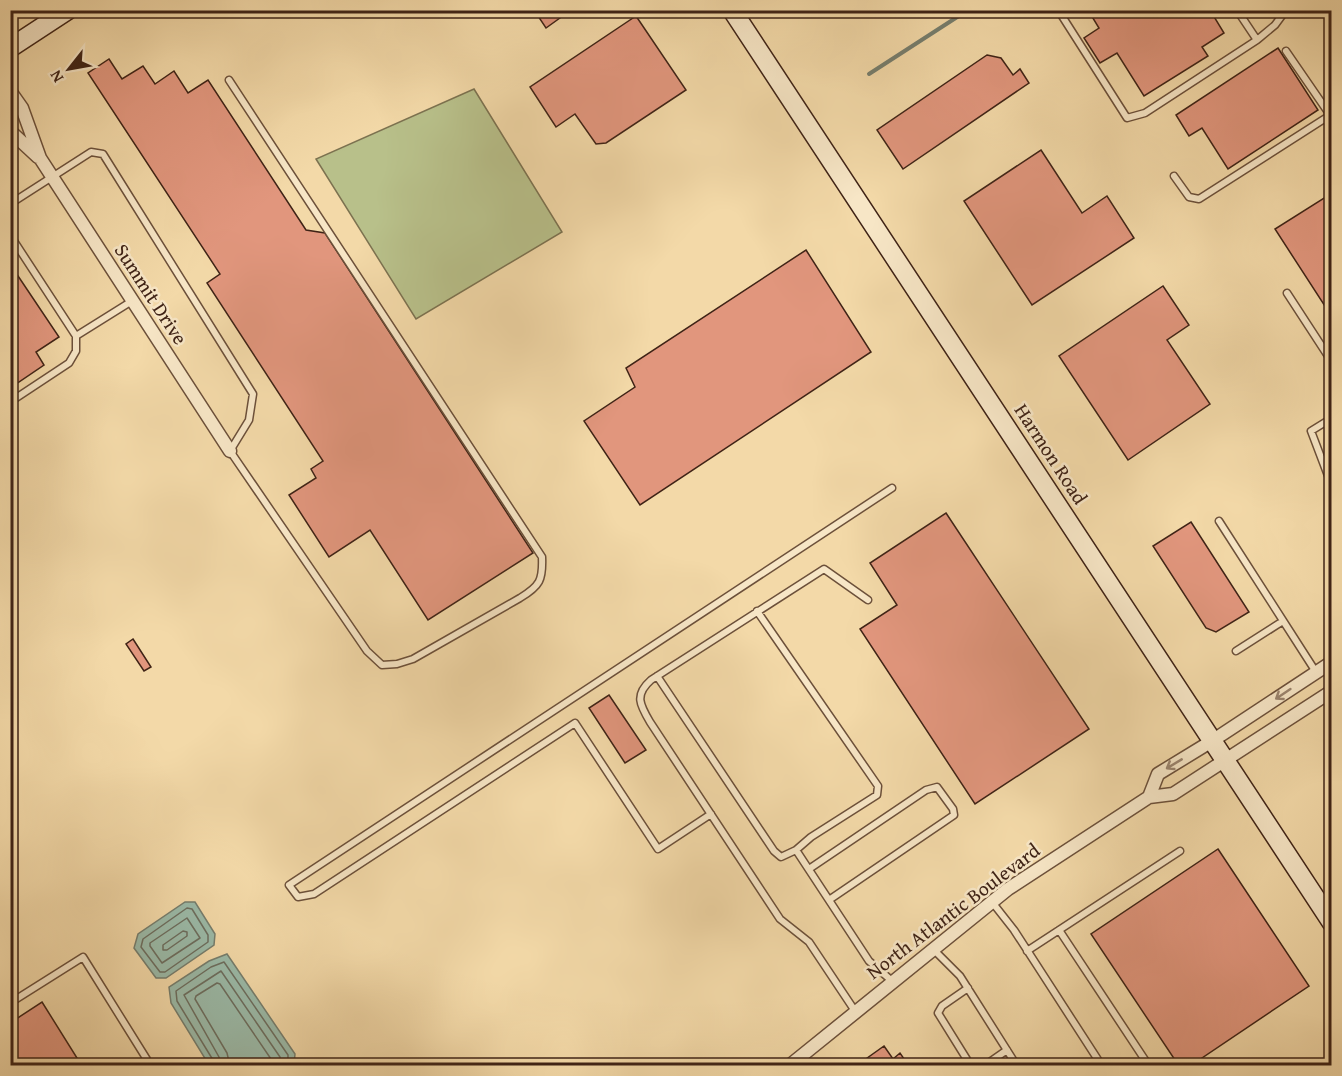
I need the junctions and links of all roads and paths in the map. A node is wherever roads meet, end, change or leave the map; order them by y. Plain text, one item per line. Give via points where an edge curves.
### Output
1 (68, 10) edge
2 (732, 10) edge
3 (1062, 10) edge
4 (1237, 10) edge
5 (1286, 10) edge
6 (1257, 40) junction
7 (10, 48) edge
8 (1286, 51) dead end
9 (229, 80) dead end
10 (10, 91) edge
11 (1331, 115) edge
12 (10, 131) edge
13 (40, 158) junction
14 (1174, 176) dead end
15 (52, 178) junction
16 (10, 204) edge
17 (10, 235) edge
18 (1287, 293) dead end
19 (132, 301) junction
20 (76, 336) junction
21 (1332, 358) edge
22 (10, 402) edge
23 (1332, 418) edge
24 (230, 451) junction
25 (1330, 481) edge
26 (892, 488) dead end
27 (1219, 522) dead end
28 (868, 600) dead end
29 (756, 611) junction
30 (1283, 621) junction
31 (1236, 651) dead end
32 (1332, 662) edge
33 (1316, 672) junction
34 (657, 676) junction
35 (1332, 691) edge
36 (1212, 741) junction
37 (1226, 762) junction
38 (1149, 797) junction
39 (711, 814) junction
40 (796, 850) junction
41 (1180, 851) dead end
42 (809, 869) junction
43 (829, 900) junction
44 (992, 901) junction
45 (1332, 923) edge
46 (1059, 930) junction
47 (933, 949) junction
48 (1027, 951) junction
49 (892, 981) junction
50 (968, 988) junction
51 (10, 1003) edge
52 (855, 1011) junction
53 (1007, 1050) junction
54 (151, 1065) edge
55 (789, 1065) edge
56 (971, 1065) edge
57 (984, 1065) edge
58 (1017, 1065) edge
59 (1102, 1065) edge
60 (1149, 1065) edge

1 - 7 street
2 - 36 street, Harmon Road
3 - 6 lane via 1062,16 1127,118 1145,113
4 - 6 lane
5 - 6 lane
8 - 11 lane
9 - 24 lane via 542,557 543,576 534,590 413,659 382,665 367,651
10 - 13 street, Summit Drive via 22,108
11 - 14 lane via 1199,199 1189,197
12 - 13 street, Summit Drive
13 - 15 street, Summit Drive
15 - 16 lane
15 - 19 street, Summit Drive
15 - 24 lane via 91,152 103,154 253,394 249,420
17 - 20 lane
18 - 21 lane
19 - 20 lane
19 - 24 street, Summit Drive
20 - 22 lane via 76,351 69,363
23 - 25 lane via 1311,431
26 - 39 lane via 289,885 298,897 314,894 575,723 658,849
27 - 30 lane
28 - 29 lane via 824,569
29 - 34 lane
29 - 40 lane via 878,786 877,795
30 - 31 lane
30 - 33 lane
32 - 33 street, North Atlantic Boulevard
33 -> 36 street, North Atlantic Boulevard
34 - 39 lane via 644,686 641,707
34 - 40 lane via 774,851 781,857
35 - 37 street, North Atlantic Boulevard
36 - 37 street, Harmon Road
36 -> 38 street, North Atlantic Boulevard via 1158,774
37 - 38 street, North Atlantic Boulevard via 1173,794
37 - 45 street, Harmon Road
38 - 44 street, North Atlantic Boulevard
39 - 52 lane via 780,919 809,942
40 - 42 lane
41 - 46 lane
42 - 43 lane
42 - 43 lane via 926,790 936,787 953,809 954,816
43 - 49 lane via 869,961
44 - 47 street, North Atlantic Boulevard
44 - 48 lane
46 - 48 lane
46 - 60 lane
47 - 49 street, North Atlantic Boulevard
47 - 50 lane
48 - 59 lane
49 - 52 street, North Atlantic Boulevard
50 - 53 lane
50 - 56 lane via 938,1013
51 - 54 lane via 83,957
52 - 55 street, North Atlantic Boulevard
53 - 57 lane
53 - 58 lane

